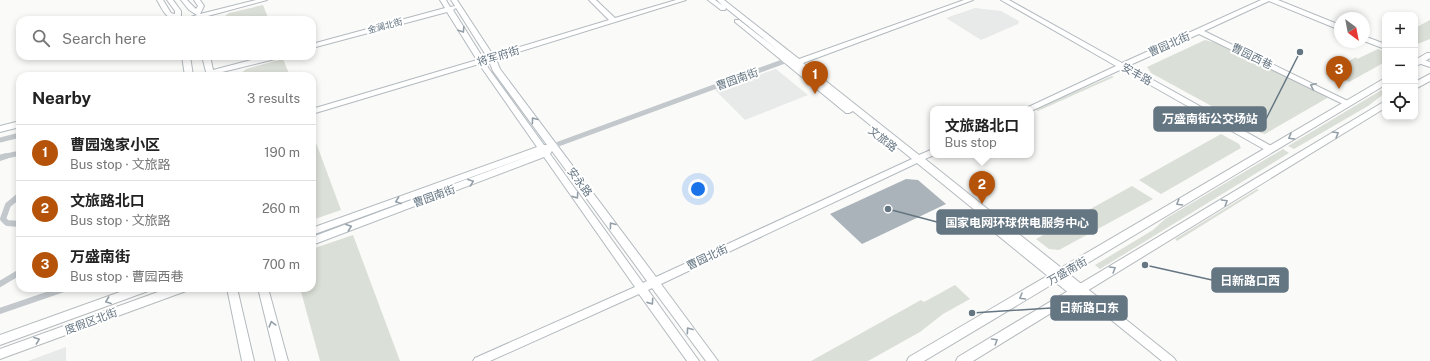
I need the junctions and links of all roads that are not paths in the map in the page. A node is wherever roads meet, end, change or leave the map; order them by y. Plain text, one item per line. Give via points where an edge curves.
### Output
1 (160, 0) edge
2 (170, 0) edge
3 (184, 0) edge
4 (197, 0) edge
5 (249, 0) edge
6 (264, 0) edge
7 (443, 0) edge
8 (454, 0) edge
9 (592, 0) edge
10 (683, 0) edge
11 (711, 0) edge
12 (720, 0) edge
13 (951, 0) edge
14 (970, 0) edge
15 (1004, 0) edge
16 (1266, 0) edge
17 (1272, 0) edge
18 (1284, 0) edge
19 (458, 7) junction
20 (449, 9) junction
21 (172, 16) edge
22 (178, 16) edge
23 (198, 16) edge
24 (614, 21) junction
25 (1334, 21) edge
26 (1334, 26) edge
27 (1199, 31) junction
28 (1370, 35) edge
29 (1382, 40) edge
30 (1370, 41) edge
31 (316, 45) edge
32 (1382, 46) edge
33 (491, 58) junction
34 (1423, 59) edge
35 (187, 60) edge
36 (207, 60) edge
37 (262, 60) edge
38 (792, 60) junction
39 (481, 61) junction
40 (1430, 65) edge
41 (1121, 66) junction
42 (188, 72) edge
43 (209, 72) edge
44 (220, 72) edge
45 (1430, 77) edge
46 (1382, 83) edge
47 (1418, 84) edge
48 (1348, 103) junction
49 (1034, 106) edge
50 (1382, 106) edge
51 (316, 111) edge
52 (16, 125) edge
53 (0, 130) edge
54 (16, 136) edge
55 (0, 140) edge
56 (553, 146) junction
57 (1270, 149) junction
58 (544, 151) junction
59 (16, 153) edge
60 (930, 153) edge
61 (0, 158) edge
62 (915, 160) junction
63 (16, 198) edge
64 (16, 224) edge
65 (316, 231) edge
66 (316, 239) edge
67 (16, 274) edge
68 (1059, 276) junction
69 (654, 282) junction
70 (0, 284) edge
71 (642, 288) junction
72 (1077, 291) junction
73 (55, 292) edge
74 (133, 292) edge
75 (171, 292) edge
76 (233, 292) edge
77 (264, 292) edge
78 (0, 311) edge
79 (0, 340) edge
80 (0, 354) edge
81 (248, 361) edge
82 (282, 361) edge
83 (480, 361) edge
84 (693, 361) edge
85 (712, 361) edge
86 (912, 361) edge
87 (962, 361) edge
88 (1160, 361) edge
89 (1170, 361) edge

1 - 21 main road
2 - 22 main road via 178,11
3 - 23 main road
4 - 23 main road via 201,6
5 - 23 main road
6 - 23 main road
7 - 20 main road, 安永路
8 - 19 main road, 安永路
9 - 24 main road
10 - 24 main road, 将军府街
11 - 38 main road, 文旅路
12 - 38 main road, 文旅路
13 - 38 main road, 曹园南街
14 - 38 main road, 曹园南街
15 - 41 main road, 安丰路
16 - 27 main road, 曹园北街
17 - 26 main road
18 - 25 main road
19 - 20 main road, 金澜北街
19 - 33 main road, 安永路
20 - 31 main road, 金澜北街
20 -> 39 main road, 安永路
24 - 33 main road, 将军府街
27 - 41 main road, 曹园北街
48 -> 27 main road, 曹园西巷
28 - 29 main road
30 - 32 main road
33 - 39 main road, 将军府街
56 -> 33 main road, 安永路 via 496,69
34 - 40 main road
35 - 42 main road
36 - 43 main road
37 - 44 main road
38 - 56 street, 曹园南街
38 - 62 main road, 文旅路
38 - 62 main road, 文旅路
39 - 51 main road, 将军府街
39 - 58 main road, 安永路
41 - 49 main road, 曹园北街
41 - 57 main road, 安丰路
45 - 47 main road
46 - 48 main road, 万盛南街
48 -> 57 main road, 万盛南街
72 -> 50 main road, 万盛南街
52 - 53 main road
54 - 55 street
56 - 58 main road, 曹园南街
69 -> 56 main road, 安永路
57 -> 68 main road, 万盛南街
58 -> 65 main road, 曹园南街
66 -> 58 main road, 曹园南街 via 530,160
58 -> 71 main road, 安永路
59 - 61 street
60 - 62 main road, 曹园北街
62 - 68 main road, 文旅路
62 - 69 main road, 曹园北街
63 - 64 street via 7,206 3,219 7,223
67 - 70 street
68 - 72 main road, 文旅路
68 -> 86 main road, 万盛南街
69 - 71 main road, 曹园北街
85 -> 69 main road, 安永路
71 - 83 main road, 曹园北街
71 -> 84 main road, 安永路
87 -> 72 main road, 万盛南街
72 - 88 main road
72 - 89 main road
73 - 78 street
74 -> 79 main road, 度假区北街
80 -> 75 main road, 度假区北街
76 - 81 main road
82 -> 77 main road

